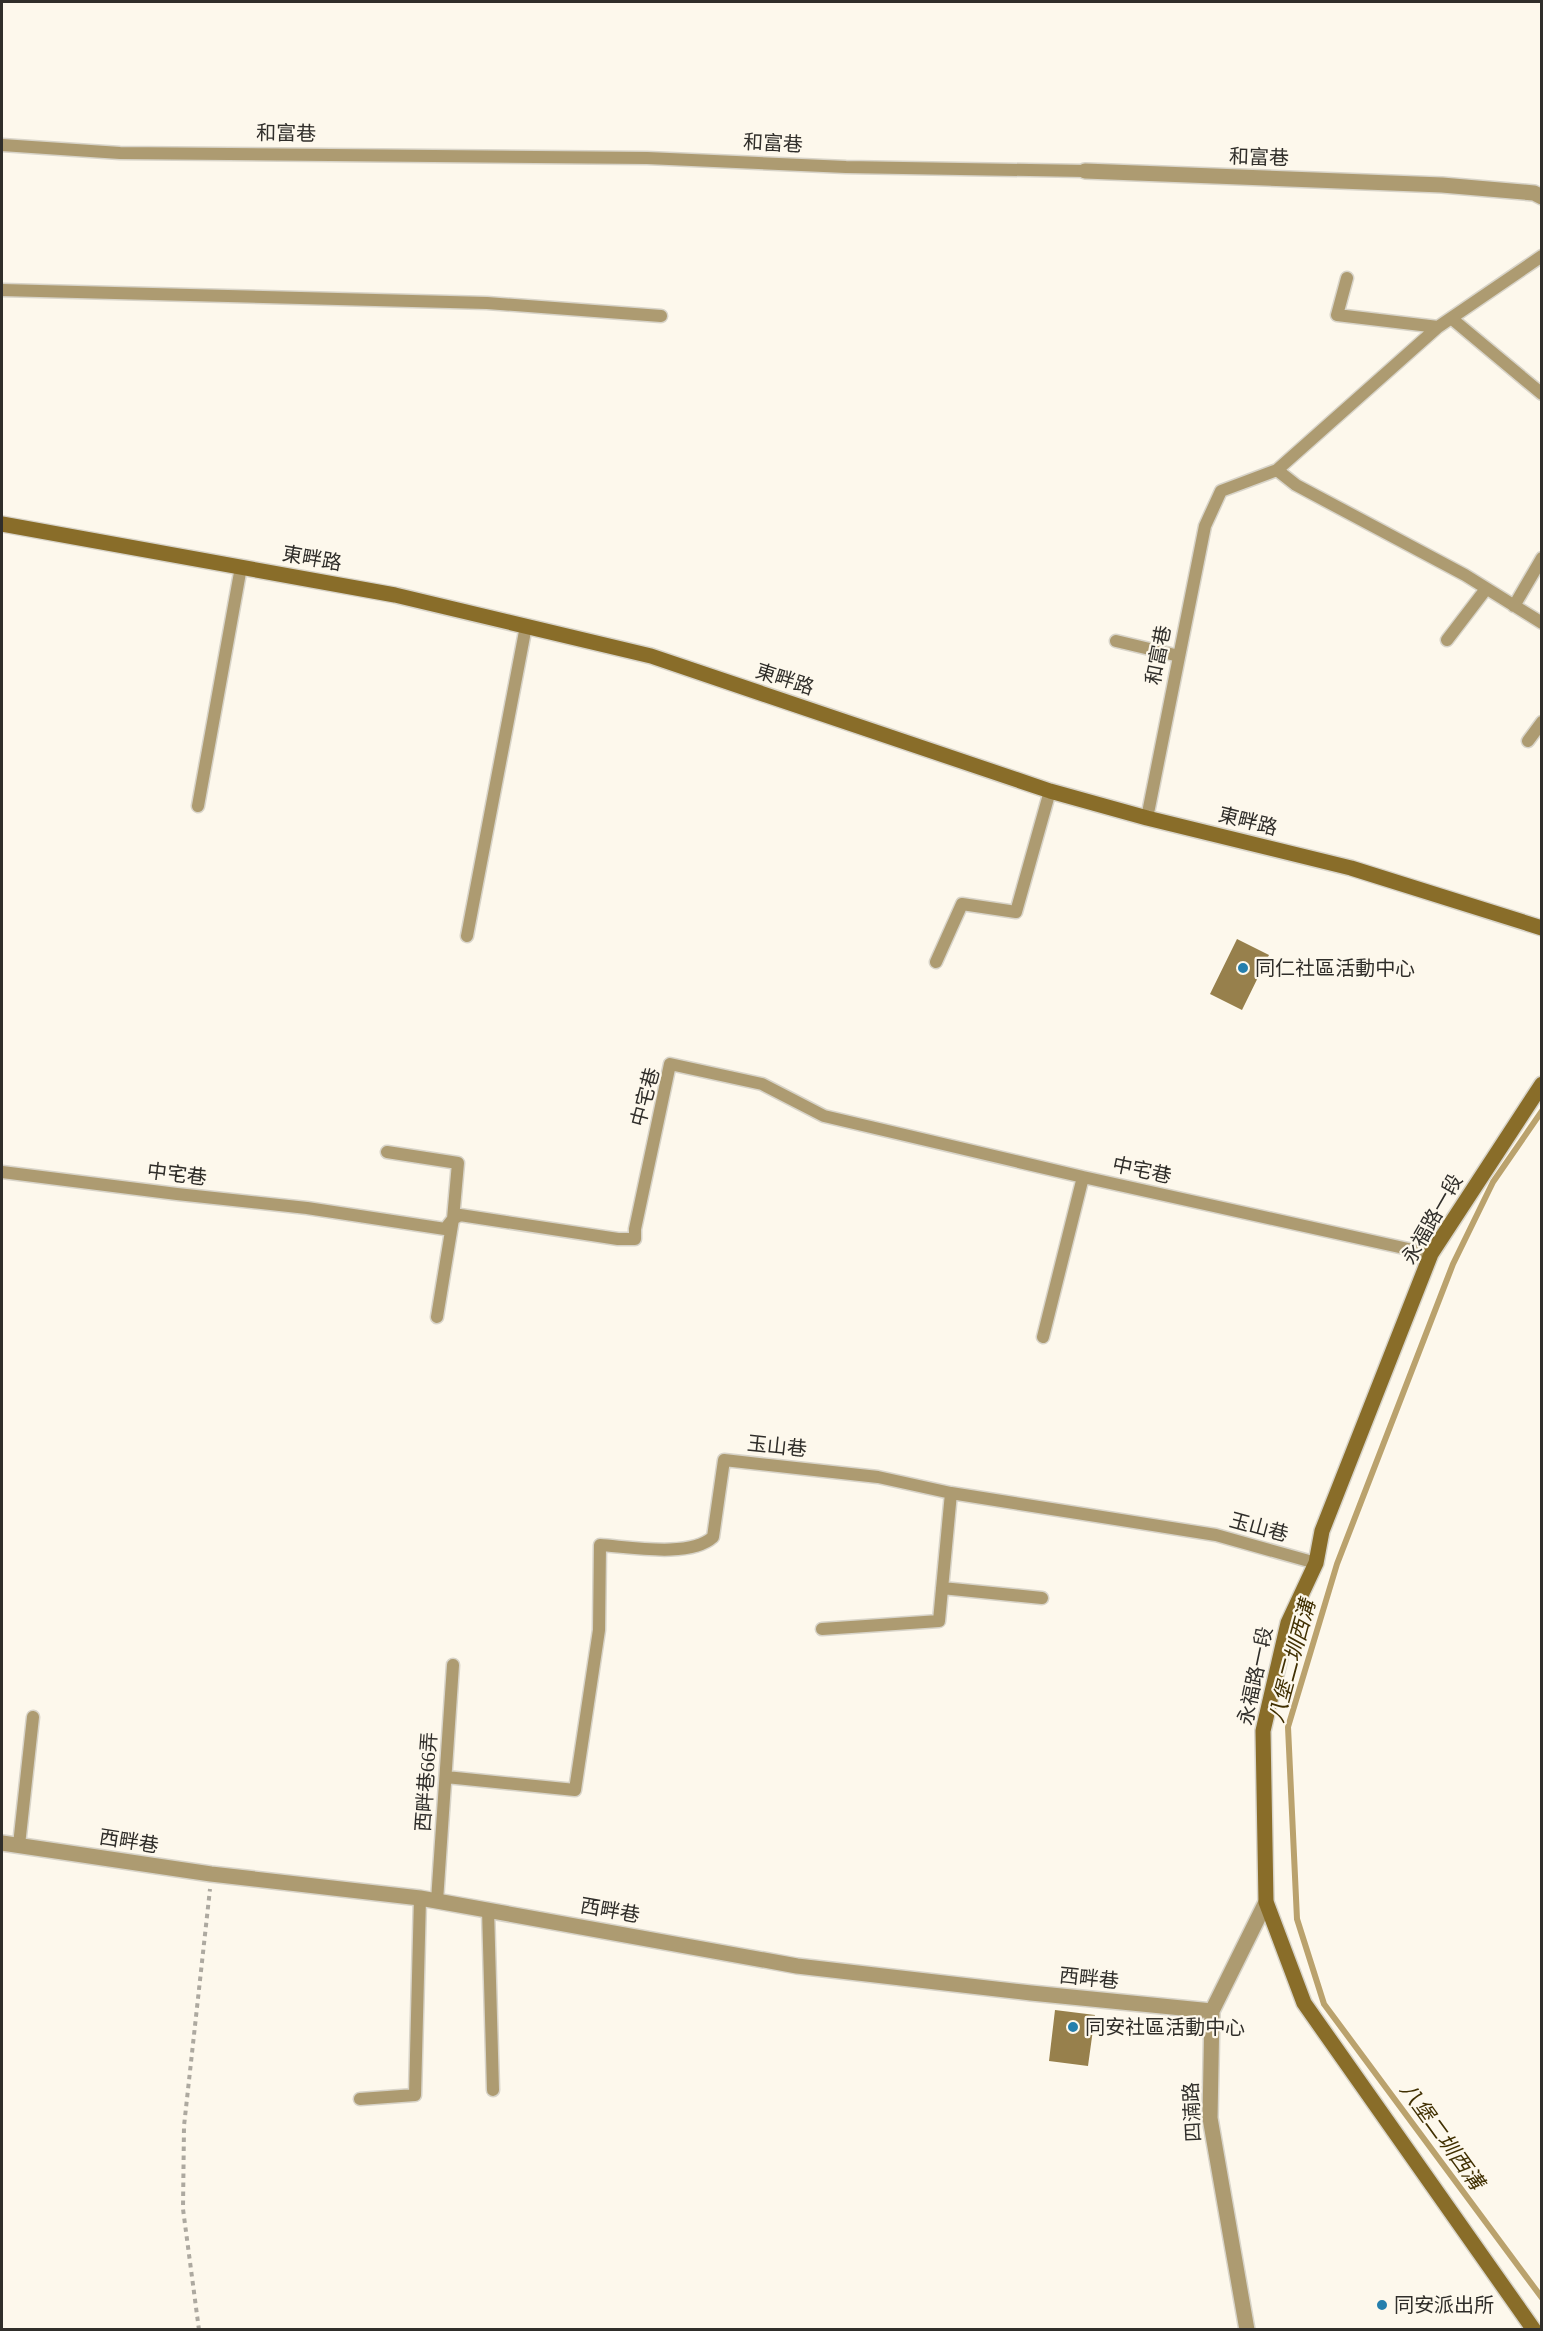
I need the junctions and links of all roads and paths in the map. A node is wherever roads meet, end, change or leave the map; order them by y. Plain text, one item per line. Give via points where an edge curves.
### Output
1 (2, 145) edge
2 (1085, 171) joint
3 (1542, 197) edge
4 (1542, 256) edge
5 (1347, 278) dead end
6 (2, 290) edge
7 (662, 316) dead end
8 (1451, 318) junction
9 (1438, 327) junction
10 (1542, 394) edge
11 (1276, 470) junction
12 (2, 524) edge
13 (1542, 558) edge
14 (241, 567) junction
15 (1486, 589) junction
16 (1514, 606) junction
17 (1542, 623) edge
18 (526, 626) junction
19 (1447, 640) dead end
20 (1116, 641) dead end
21 (1179, 656) junction
22 (1542, 722) edge
23 (1528, 741) dead end
24 (1050, 791) junction
25 (198, 806) dead end
26 (1147, 818) junction
27 (1542, 928) edge
28 (467, 936) dead end
29 (936, 962) dead end
30 (1542, 1084) edge
31 (387, 1152) dead end
32 (2, 1172) edge
33 (1083, 1177) junction
34 (453, 1219) junction
35 (1431, 1254) junction
36 (437, 1317) dead end
37 (1043, 1337) dead end
38 (951, 1493) junction
39 (1316, 1563) junction
40 (942, 1588) junction
41 (1042, 1598) dead end
42 (822, 1629) dead end
43 (453, 1665) dead end
44 (33, 1717) dead end
45 (446, 1777) junction
46 (2, 1843) edge
47 (18, 1845) junction
48 (211, 1874) junction
49 (420, 1898) junction
50 (437, 1901) junction
51 (1266, 1902) junction
52 (488, 1909) junction
53 (1212, 2011) junction
54 (493, 2090) dead end
55 (360, 2099) dead end
56 (199, 2330) edge
57 (1247, 2330) edge
58 (1534, 2330) edge

1 - 2 lane, 和富巷 via 120,153 647,158 846,167
2 - 3 street, 和富巷 via 1442,185 1534,193
4 - 8 lane, 和富巷
5 - 9 lane via 1337,315
6 - 7 lane via 487,303
8 - 9 lane, 和富巷
8 - 10 lane
9 - 11 lane, 和富巷
11 - 15 lane via 1296,485
11 - 21 lane, 和富巷 via 1221,491 1205,526
12 - 14 street, 東畔路
13 - 16 lane
14 - 18 street, 東畔路 via 395,595
14 - 25 lane
15 - 16 lane
15 - 19 lane
16 - 17 lane
18 - 24 street, 東畔路 via 651,657
18 - 28 lane
20 - 21 lane
21 - 26 lane, 和富巷
22 - 23 lane
24 - 26 street, 東畔路
24 - 29 lane via 1016,912 962,904
26 - 27 street, 東畔路 via 1351,868
30 - 35 street, 永福路一段
31 - 34 lane via 458,1163
32 - 34 lane, 中宅巷 via 307,1208 445,1229
33 - 34 lane, 中宅巷 via 824,1116 762,1084 670,1064 635,1239 460,1215
33 - 35 lane, 中宅巷
33 - 37 lane
34 - 36 lane
35 - 39 street, 永福路一段 via 1322,1531
38 - 39 lane, 玉山巷 via 1216,1535
38 - 40 lane
38 - 45 lane, 玉山巷 via 878,1477 724,1460 713,1537 705,1545 664,1550 600,1545 599,1630 575,1790
39 - 51 street, 永福路一段 via 1288,1623 1263,1731
40 - 41 lane
40 - 42 lane via 939,1622
43 - 45 lane, 西畔巷66弄
44 - 47 lane
45 - 50 lane, 西畔巷66弄
46 - 47 street, 西畔巷
47 - 48 street, 西畔巷
48 - 49 street, 西畔巷
48 - 56 path via 184,2126 183,2210
49 - 50 street, 西畔巷
49 - 55 lane via 415,2094
50 - 52 street, 西畔巷
51 - 53 street, 四湳路
51 - 58 street, 永福路一段 via 1305,2003
52 - 53 street, 西畔巷 via 797,1966
52 - 54 lane
53 - 57 street, 四湳路 via 1210,2118

